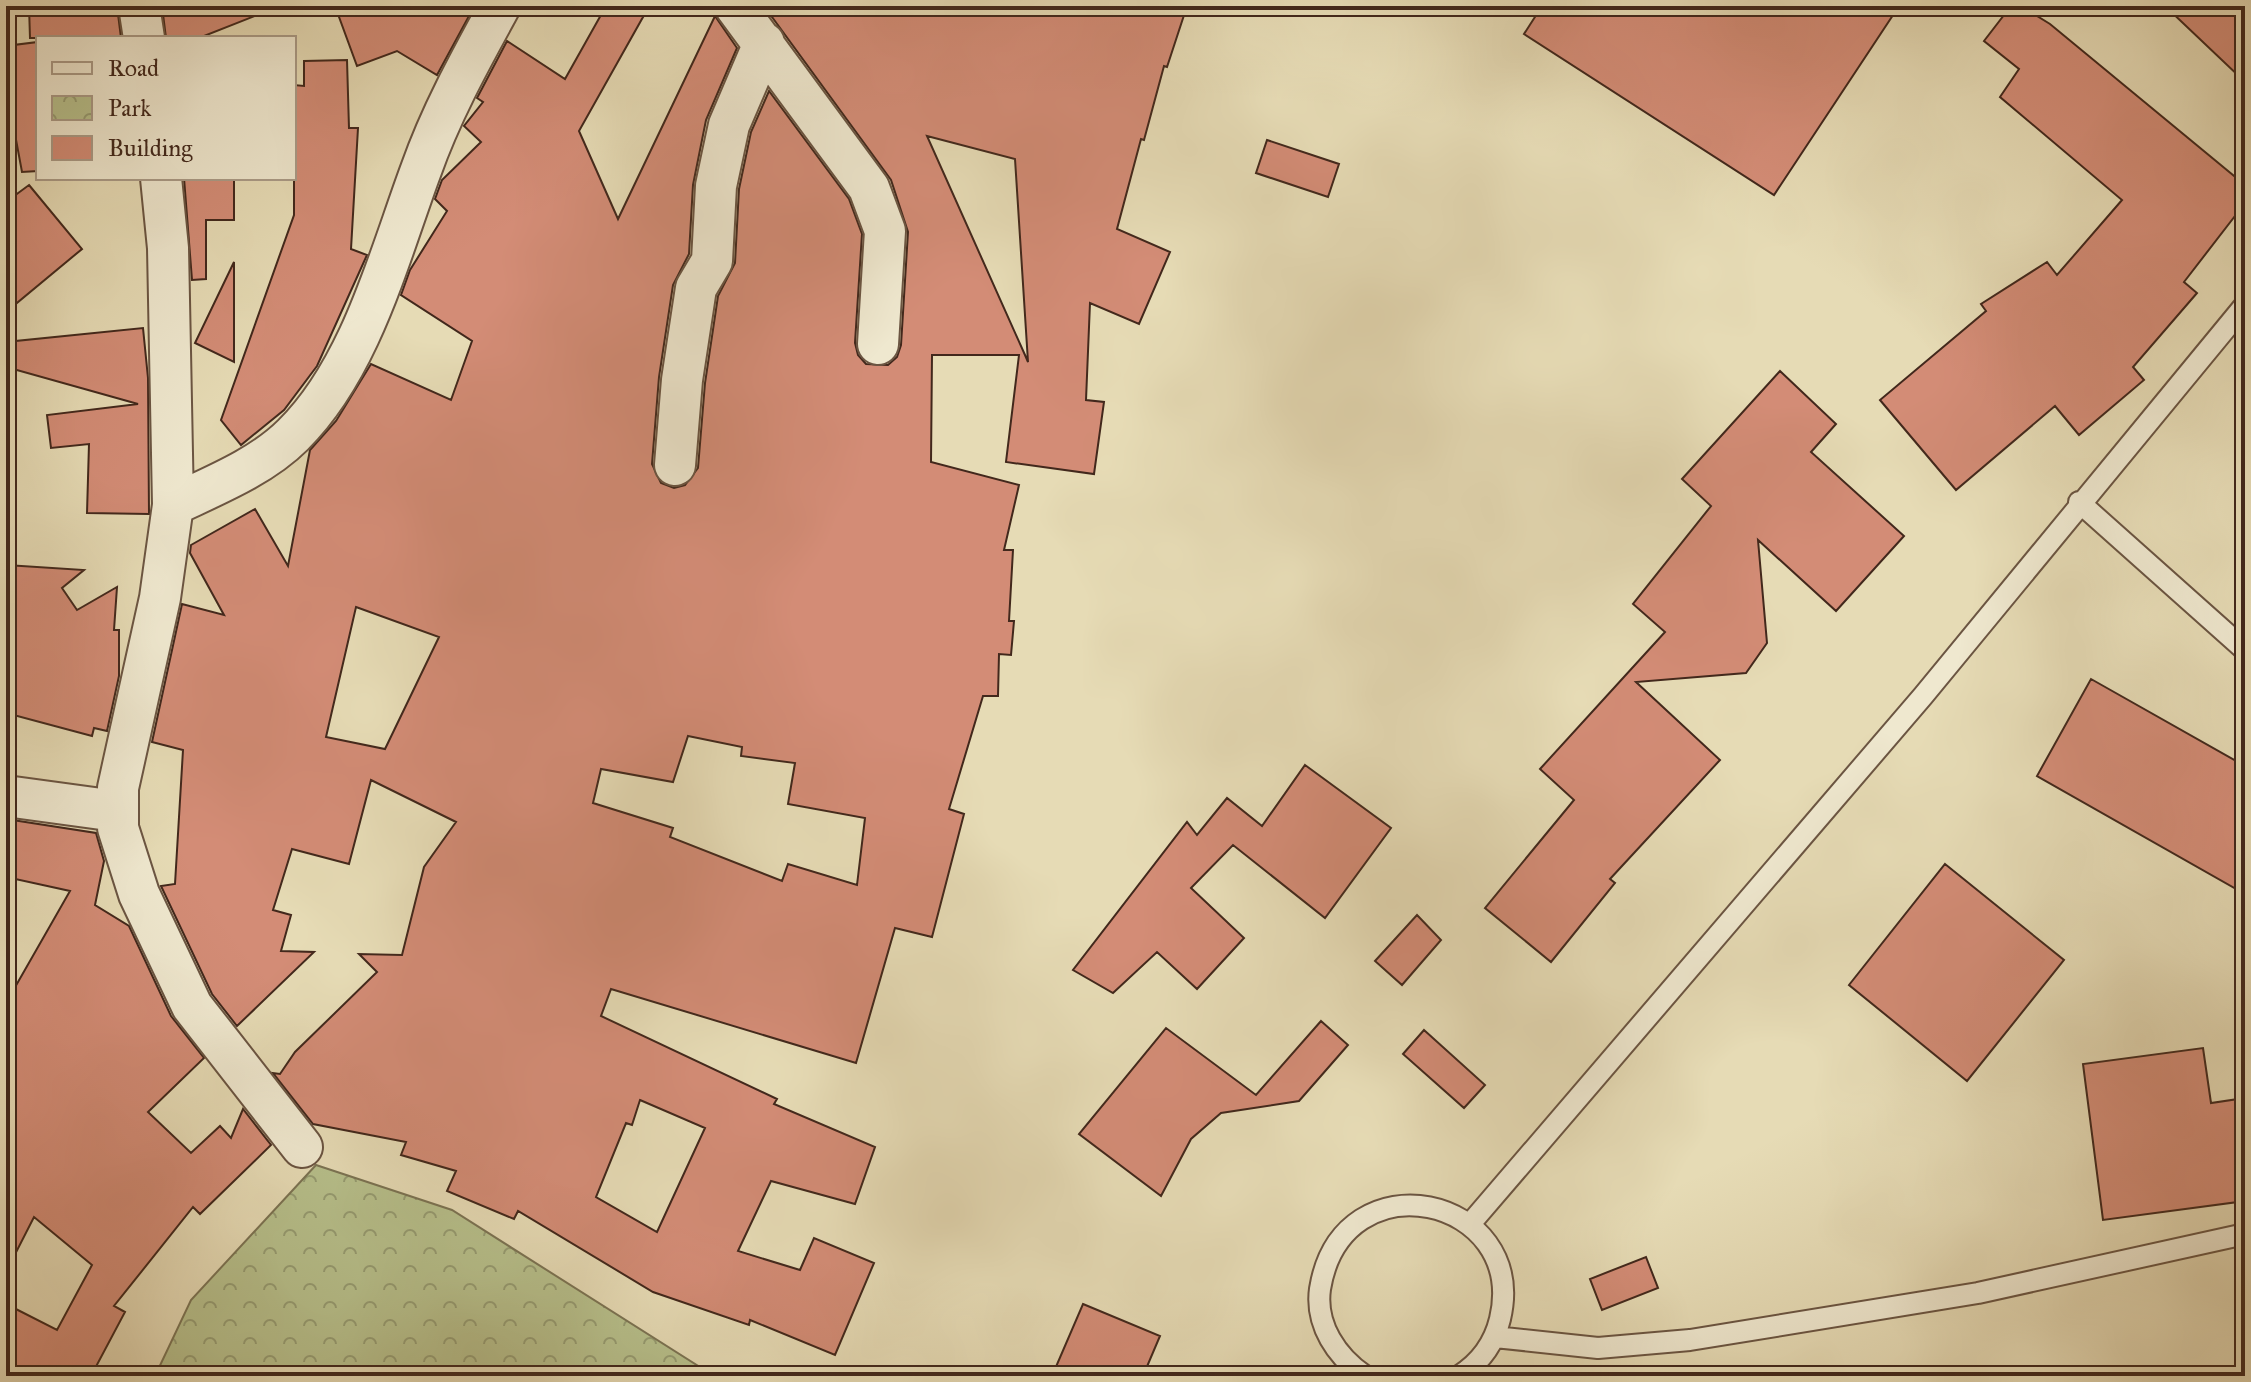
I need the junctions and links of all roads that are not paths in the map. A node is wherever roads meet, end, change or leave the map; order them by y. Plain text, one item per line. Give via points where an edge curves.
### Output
1 (139, 6) edge
2 (500, 6) edge
3 (735, 6) edge
4 (144, 36) edge
5 (764, 43) junction
6 (161, 180) edge
7 (2245, 305) edge
8 (878, 344) dead end
9 (675, 465) dead end
10 (2079, 502) junction
11 (173, 505) junction
12 (2245, 650) edge
13 (6, 796) edge
14 (116, 811) junction
15 (302, 1147) dead end
16 (1470, 1224) junction
17 (2245, 1234) edge
18 (1495, 1337) junction
19 (1365, 1376) edge
20 (1459, 1376) edge

1 - 4 street
2 - 11 street via 421,168 388,270 312,415 259,460
3 - 5 street
5 - 8 street via 869,188 885,231
5 - 9 street via 729,125 716,186 712,261 696,288
6 - 11 street via 168,248
7 - 10 lane
10 - 12 lane
10 - 16 lane via 1923,696
11 - 14 street via 166,569
13 - 14 street
14 - 15 street via 139,894 192,1006
16 - 18 lane via 1495,1256 1505,1297
16 - 19 lane via 1438,1207 1404,1203 1370,1213 1342,1234 1324,1265 1319,1299 1326,1334 1347,1364
17 - 18 lane via 1978,1293 1704,1338 1598,1348
18 - 20 lane via 1475,1366

